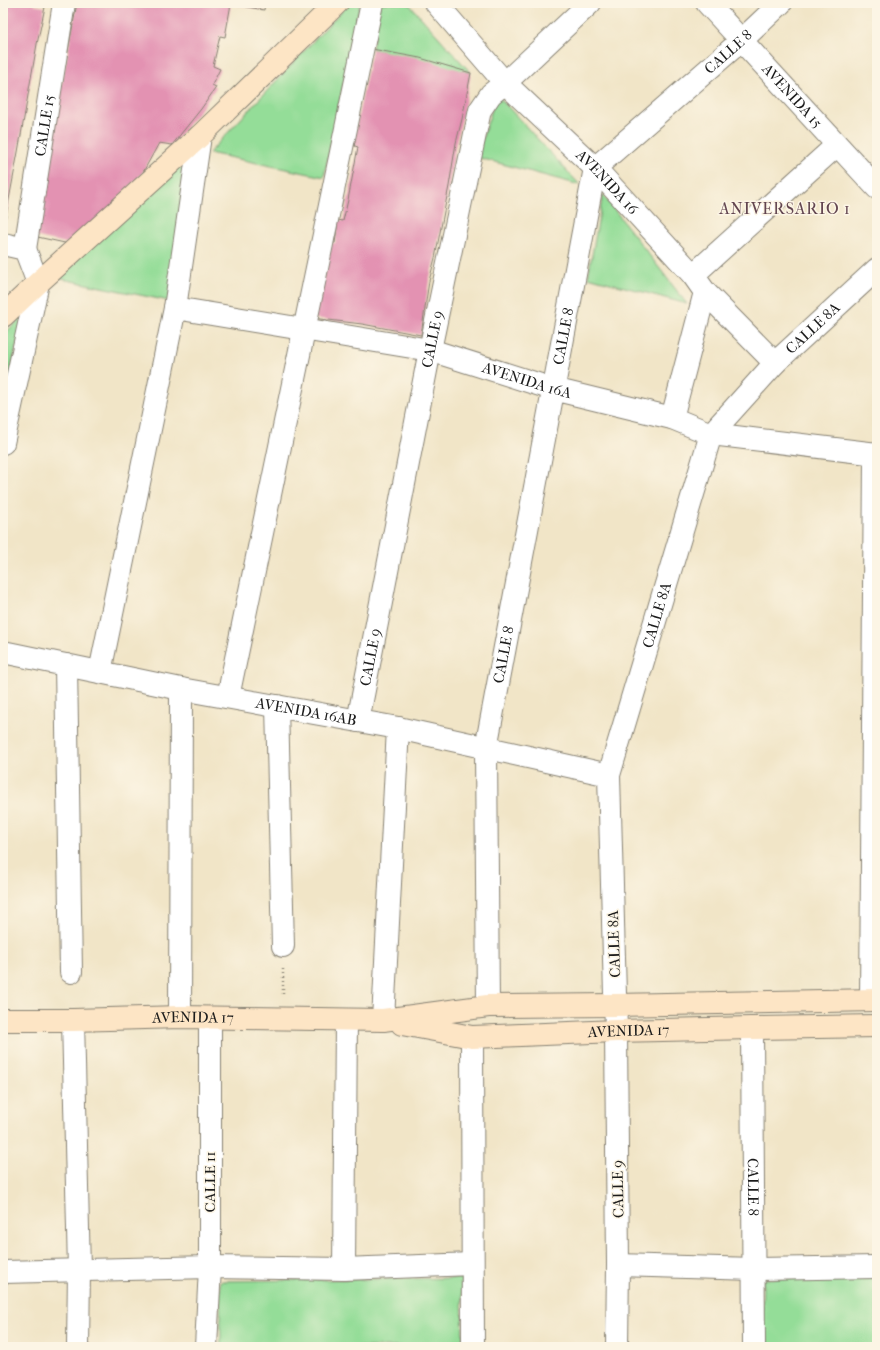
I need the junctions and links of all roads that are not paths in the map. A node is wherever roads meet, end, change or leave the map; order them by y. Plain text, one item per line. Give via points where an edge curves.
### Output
1 (64, 3) edge
2 (336, 3) edge
3 (372, 3) edge
4 (436, 3) edge
5 (590, 3) edge
6 (707, 3) edge
7 (781, 3) edge
8 (742, 40) junction
9 (505, 83) junction
10 (200, 136) junction
11 (837, 145) junction
12 (595, 168) junction
13 (877, 188) edge
14 (3, 244) edge
15 (25, 249) junction
16 (877, 269) edge
17 (692, 275) junction
18 (38, 283) junction
19 (705, 292) junction
20 (175, 308) junction
21 (3, 316) edge
22 (305, 328) junction
23 (430, 350) junction
24 (775, 364) junction
25 (553, 389) junction
26 (672, 418) junction
27 (712, 434) junction
28 (3, 443) edge
29 (876, 454) edge
30 (3, 652) edge
31 (66, 665) junction
32 (100, 672) junction
33 (181, 689) junction
34 (228, 697) junction
35 (277, 706) junction
36 (358, 721) junction
37 (398, 728) junction
38 (486, 748) junction
39 (609, 775) junction
40 (283, 946) road end
41 (71, 972) dead end
42 (874, 1000) edge
43 (615, 1005) junction
44 (488, 1006) junction
45 (180, 1017) junction
46 (210, 1018) junction
47 (3, 1020) edge
48 (73, 1020) junction
49 (346, 1020) junction
50 (383, 1020) junction
51 (877, 1026) edge
52 (752, 1028) junction
53 (616, 1031) junction
54 (472, 1037) junction
55 (472, 1264) junction
56 (618, 1265) junction
57 (210, 1267) junction
58 (877, 1267) edge
59 (344, 1269) junction
60 (754, 1269) junction
61 (79, 1270) junction
62 (3, 1272) edge
63 (78, 1347) edge
64 (206, 1347) edge
65 (473, 1347) edge
66 (617, 1347) edge
67 (754, 1347) edge

1 - 15 street, CALLE 15
2 - 10 street
3 - 22 street
4 - 9 street, AVENIDA 16
5 - 9 street, CALLE 9
6 - 8 street, AVENIDA 15
7 - 8 street, CALLE 8
8 - 11 street, AVENIDA 15
8 - 12 street, CALLE 8
9 - 12 street, AVENIDA 16
9 - 23 street, CALLE 9 via 491,94 480,110
10 - 18 street
10 - 20 street
11 - 13 street, AVENIDA 15
11 - 17 street
12 - 17 street, AVENIDA 16
12 - 25 street, CALLE 8
14 - 15 street
15 - 18 street
16 - 24 street, CALLE 8A
17 - 19 street, AVENIDA 16
18 - 21 street
18 - 28 street
19 - 24 street, AVENIDA 16
19 - 26 street
20 - 22 street, AVENIDA 16A
20 - 32 street
22 - 23 street, AVENIDA 16A
22 - 34 street
23 - 25 street, AVENIDA 16A
23 - 36 street, CALLE 9
24 - 27 street, CALLE 8A
25 - 26 street, AVENIDA 16A
25 - 38 street, CALLE 8
26 - 27 street, AVENIDA 16A
27 - 29 street, AVENIDA 16A
27 - 39 street, CALLE 8A
29 - 42 street
30 - 31 street, AVENIDA 16AB
31 - 32 street, AVENIDA 16AB
31 - 41 street
32 - 33 street, AVENIDA 16AB
33 - 34 street, AVENIDA 16AB
33 - 45 street
34 - 35 street, AVENIDA 16AB
35 - 36 street, AVENIDA 16AB
35 - 40 street
36 - 37 street, AVENIDA 16AB
37 - 38 street, AVENIDA 16AB
37 - 50 street
38 - 39 street, AVENIDA 16AB
38 - 44 street, CALLE 8
39 - 43 street, CALLE 8A
42 - 43 street, AVENIDA 17
43 - 44 street, AVENIDA 17
43 - 53 street, CALLE 8A
44 - 50 street, AVENIDA 17
45 - 46 street, AVENIDA 17
45 - 48 street, AVENIDA 17
46 - 49 street, AVENIDA 17
46 - 57 street, CALLE 11
47 - 48 street, AVENIDA 17
48 - 61 street
49 - 50 street, AVENIDA 17
49 - 59 street
50 - 54 street, AVENIDA 17
51 - 52 street, AVENIDA 17
52 - 53 street, AVENIDA 17
52 - 60 street, CALLE 8
53 - 54 street, AVENIDA 17
53 - 56 street, CALLE 9
54 - 55 street
55 - 59 street
55 - 65 street
56 - 60 street
56 - 66 street, CALLE 9
57 - 59 street
57 - 61 street
57 - 64 street, CALLE 11
58 - 60 street
60 - 67 street, CALLE 8
61 - 62 street
61 - 63 street

